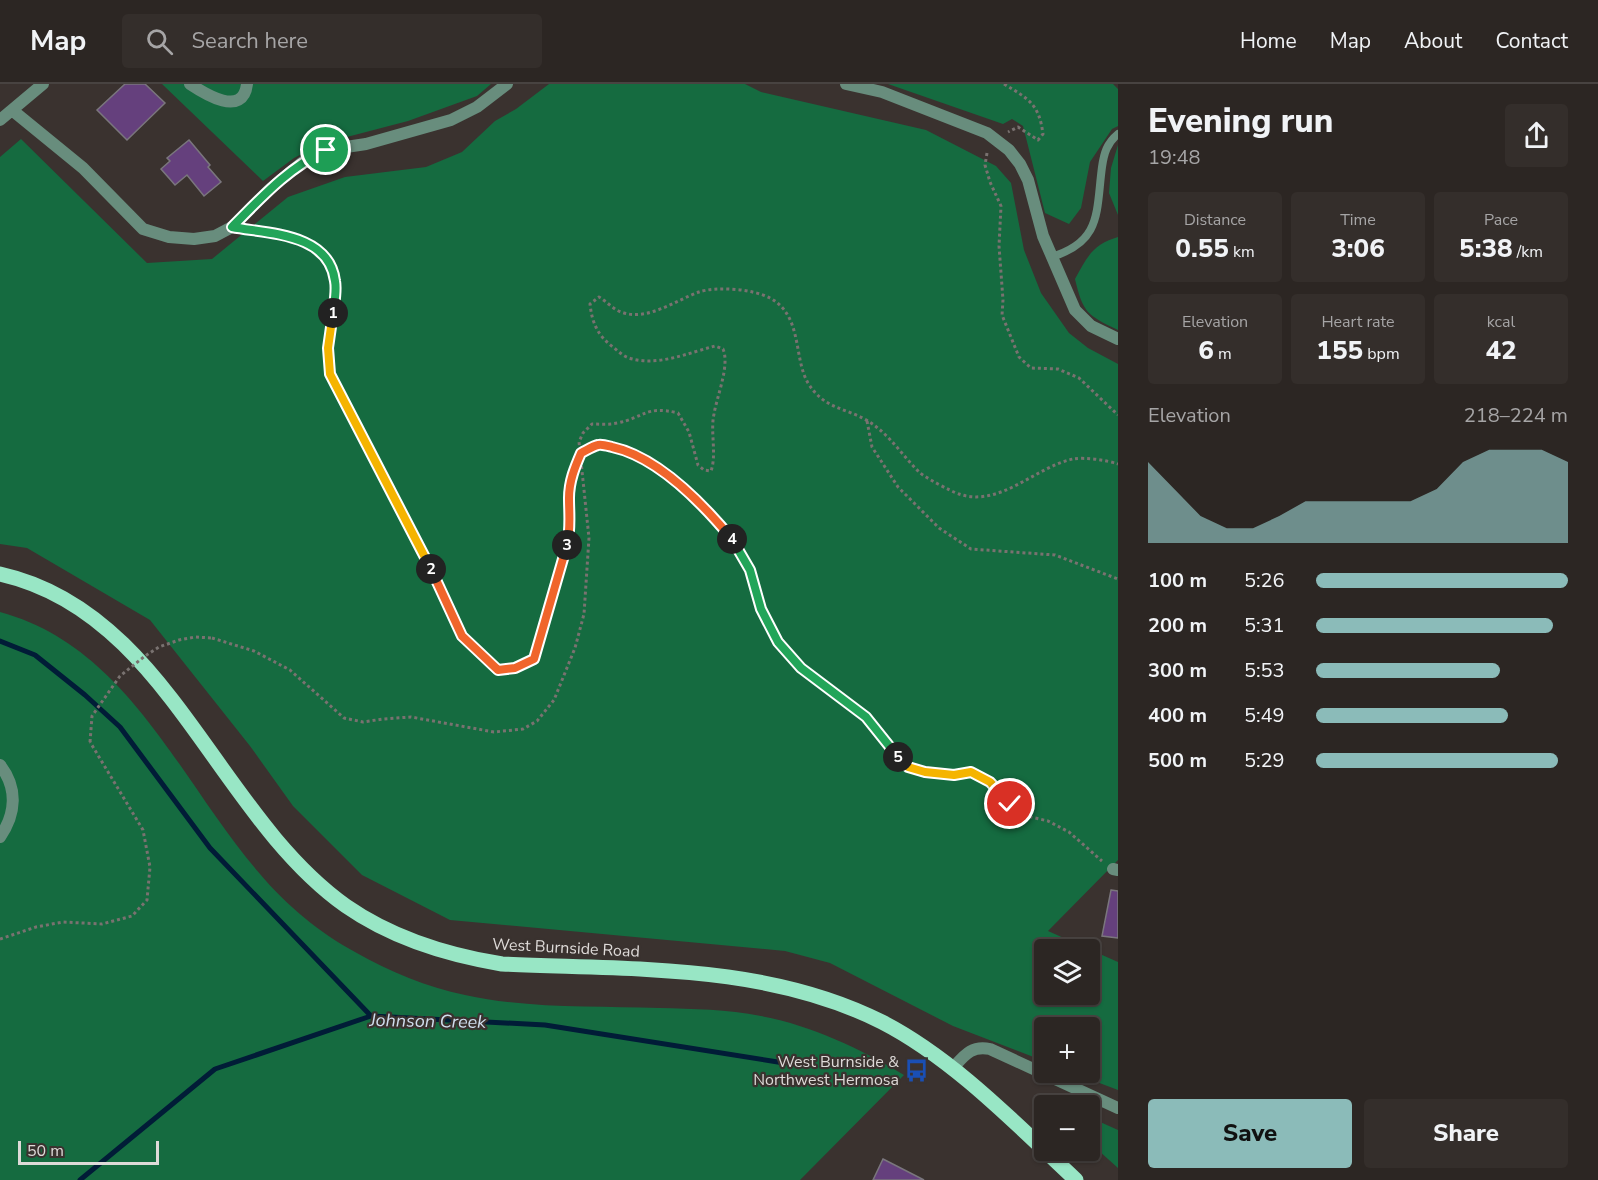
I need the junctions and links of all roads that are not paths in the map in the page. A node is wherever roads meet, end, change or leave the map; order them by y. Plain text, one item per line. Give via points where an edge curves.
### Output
1 (43, 84) edge
2 (190, 84) edge
3 (247, 84) edge
4 (507, 84) edge
5 (846, 84) edge
6 (12, 110) junction
7 (0, 120) edge
8 (1118, 134) edge
9 (1051, 257) junction
10 (1118, 339) edge
11 (0, 574) edge
12 (0, 765) edge
13 (0, 837) edge
14 (952, 1069) junction
15 (1118, 1108) edge
16 (1076, 1180) edge

1 - 6 street
2 - 3 street via 225,102 238,100
4 - 6 street via 477,107 451,120 366,144 326,150 305,160 232,227 215,236 194,239 143,229 83,168
5 - 9 street via 897,97 987,133 1000,142 1020,164 1028,180
6 - 7 street
8 - 9 lane via 1111,140 1104,159 1093,228 1069,252
9 - 10 street via 1075,310 1091,326
11 - 14 main road, West Burnside Road via 59,597 102,624 157,679 283,849 327,891 369,920 429,947 502,964 692,973 793,989 883,1023
12 - 13 street via 8,775 14,800
14 - 15 street via 970,1050 990,1049
14 - 16 main road, West Burnside Road

